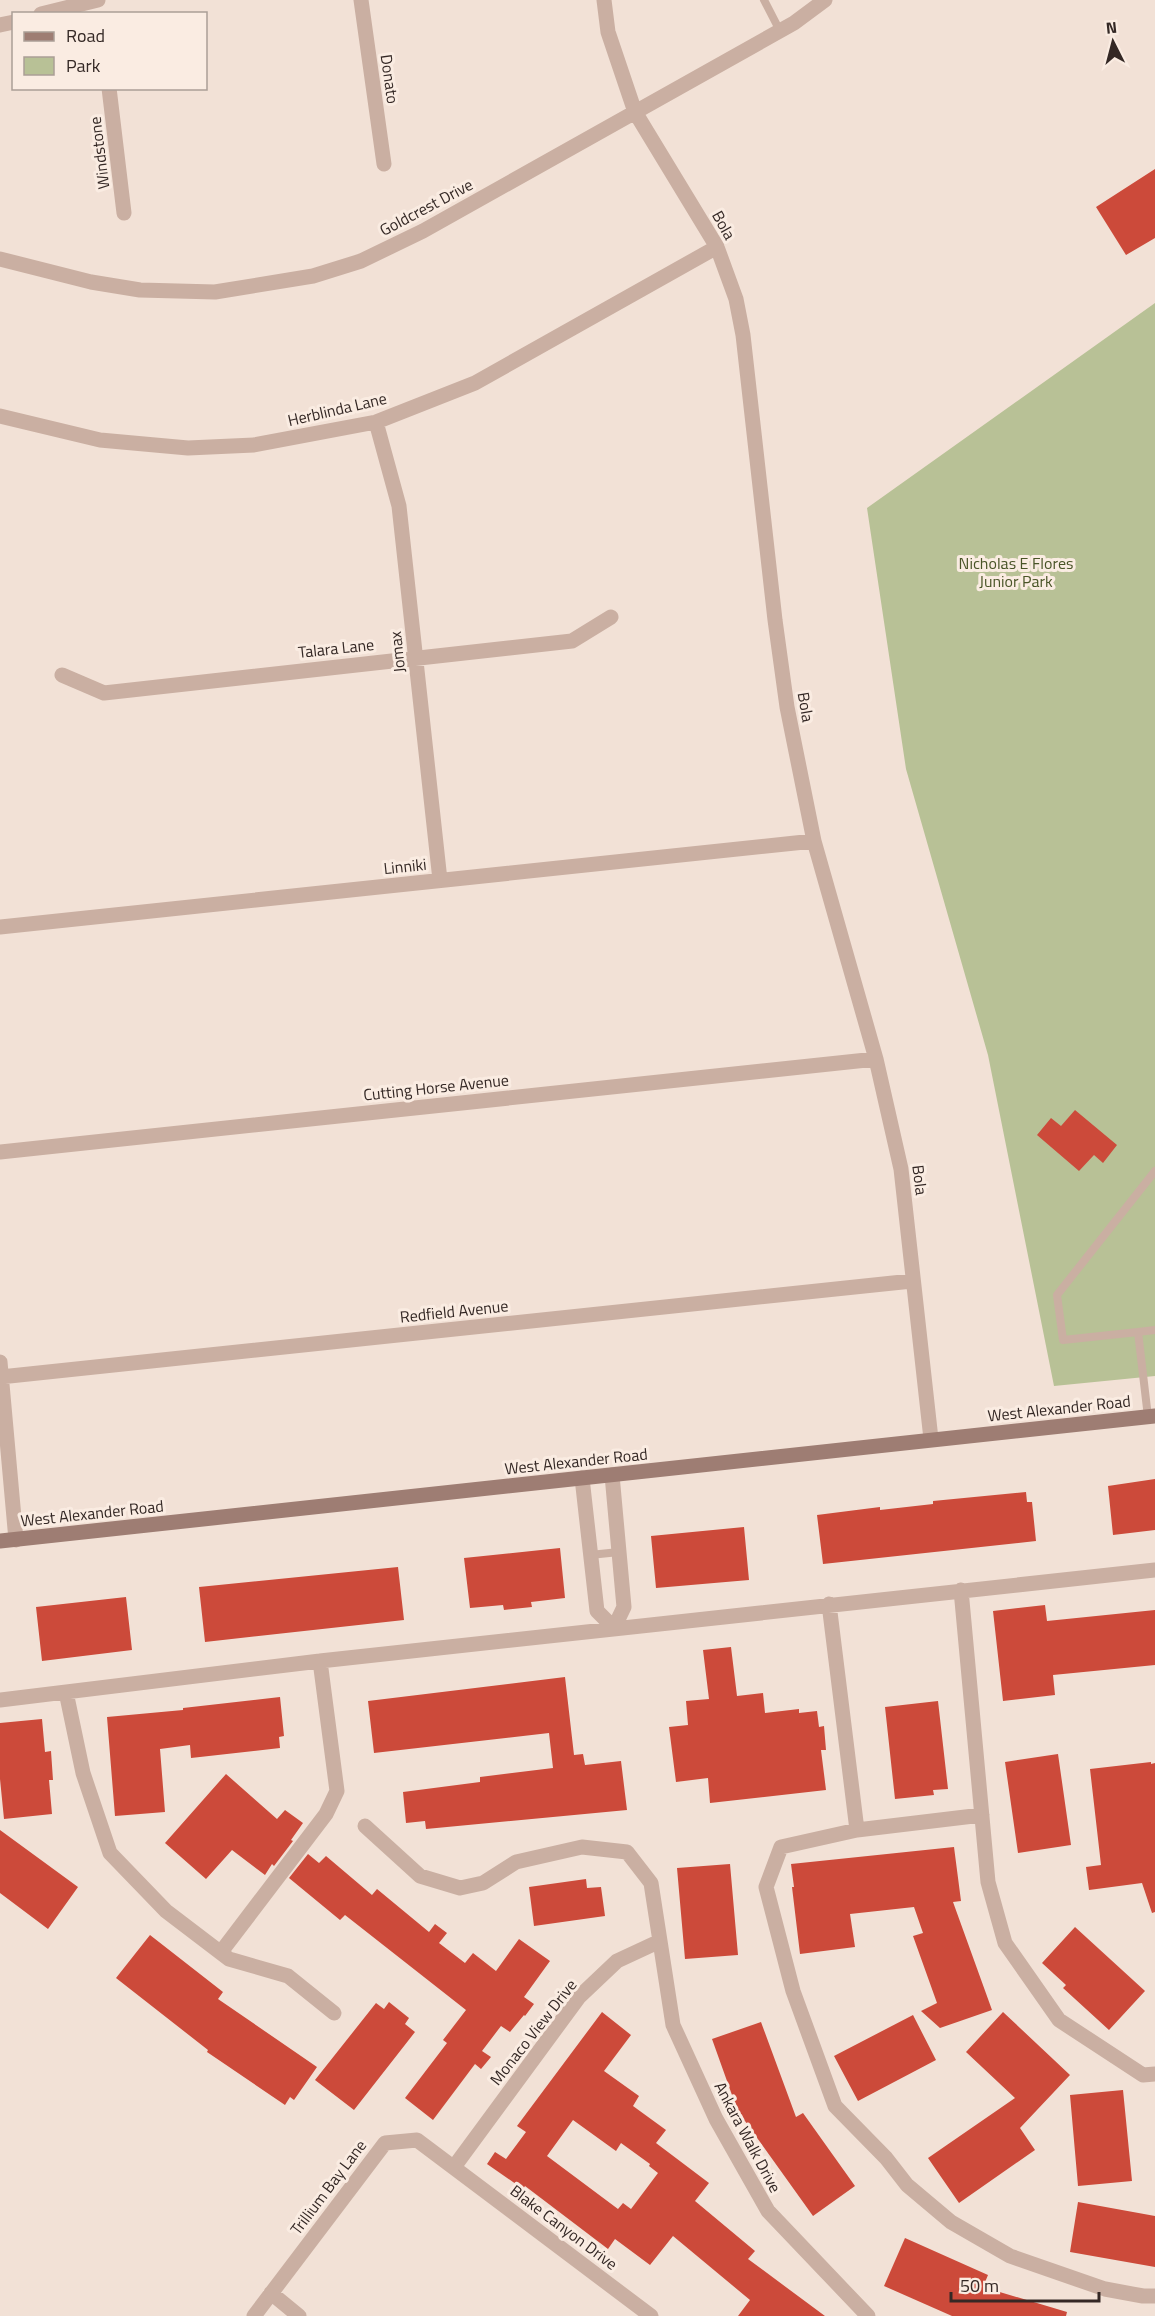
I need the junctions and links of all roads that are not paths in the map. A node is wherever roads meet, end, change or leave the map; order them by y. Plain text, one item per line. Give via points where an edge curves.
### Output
1 (99, 0) edge
2 (361, 0) edge
3 (604, 0) edge
4 (764, 0) edge
5 (825, 0) edge
6 (49, 12) edge
7 (780, 31) junction
8 (109, 90) edge
9 (635, 112) junction
10 (384, 164) dead end
11 (124, 213) dead end
12 (717, 247) junction
13 (0, 259) edge
14 (0, 416) edge
15 (376, 422) junction
16 (611, 617) dead end
17 (416, 657) junction
18 (62, 675) dead end
19 (814, 841) junction
20 (440, 880) junction
21 (0, 927) edge
22 (876, 1059) junction
23 (0, 1152) edge
24 (1155, 1170) edge
25 (912, 1281) junction
26 (1155, 1330) edge
27 (1138, 1332) junction
28 (1, 1372) edge
29 (1152, 1416) edge
30 (931, 1439) junction
31 (612, 1475) junction
32 (582, 1478) junction
33 (8, 1540) edge
34 (619, 1552) junction
35 (590, 1555) junction
36 (1155, 1570) edge
37 (961, 1590) junction
38 (829, 1604) junction
39 (614, 1628) junction
40 (320, 1661) junction
41 (66, 1692) junction
42 (0, 1700) edge
43 (982, 1815) junction
44 (365, 1826) dead end
45 (857, 1830) junction
46 (660, 1941) junction
47 (221, 1952) junction
48 (334, 2013) dead end
49 (1155, 2074) edge
50 (454, 2166) junction
51 (271, 2294) junction
52 (1155, 2296) edge
53 (254, 2316) edge
54 (299, 2316) edge
55 (651, 2316) edge
56 (868, 2316) edge

1 - 6 street
2 - 10 street, Donato
3 - 9 street, Bola via 608,32
4 - 7 lane
5 - 7 street, Goldcrest Drive
7 - 9 street, Goldcrest Drive
8 - 11 street, Windstone
9 - 12 street, Bola
9 - 13 street, Goldcrest Drive via 423,231 361,261 313,276 215,292 140,290
12 - 15 street, Herblinda Lane via 475,383
12 - 19 street, Bola via 736,299 743,335 787,707
14 - 15 street, Herblinda Lane via 100,440 188,447 254,445
15 - 17 street, Jomax via 399,506
16 - 17 street, Talara Lane via 572,641
17 - 18 street, Talara Lane via 104,693
17 - 20 street, Jomax
19 - 20 street, Linniki
19 - 22 street, Bola
20 - 21 street, Linniki
22 - 23 street, Cutting Horse Avenue
22 - 25 street, Bola via 901,1169
24 - 27 lane via 1057,1295 1063,1340
25 - 28 street, Redfield Avenue
25 - 30 street, Bola
26 - 27 lane
27 - 29 lane
28 - 33 street
29 - 30 main road, West Alexander Road
30 - 31 main road, West Alexander Road
31 - 32 main road, West Alexander Road
31 - 34 street
32 - 33 main road, West Alexander Road
32 - 35 street
34 - 35 lane
34 - 39 street via 624,1607
35 - 39 street via 597,1611
36 - 37 street
37 - 38 street
37 - 43 street
38 - 39 street
38 - 45 street
39 - 40 street
40 - 41 street
40 - 47 street via 337,1791 326,1814
41 - 42 street
41 - 47 street via 83,1773 110,1853 166,1911
43 - 45 street
43 - 49 street via 988,1882 1005,1943 1059,2020 1143,2074
44 - 46 street, Ankara Walk Drive via 420,1875 459,1888 483,1883 516,1862 582,1847 627,1852 651,1883
45 - 52 street via 781,1847 766,1887 793,1991 835,2106 907,2185 951,2222 1010,2256 1105,2289
46 - 50 street, Monaco View Drive via 617,1960 579,1997
46 - 56 street, Ankara Walk Drive via 673,2025 716,2120 768,2211
47 - 48 street via 229,1959 288,1976
50 - 51 street, Trillium Bay Lane via 417,2140 384,2143
50 - 55 street, Blake Canyon Drive
51 - 53 street, Trillium Bay Lane
51 - 54 street

